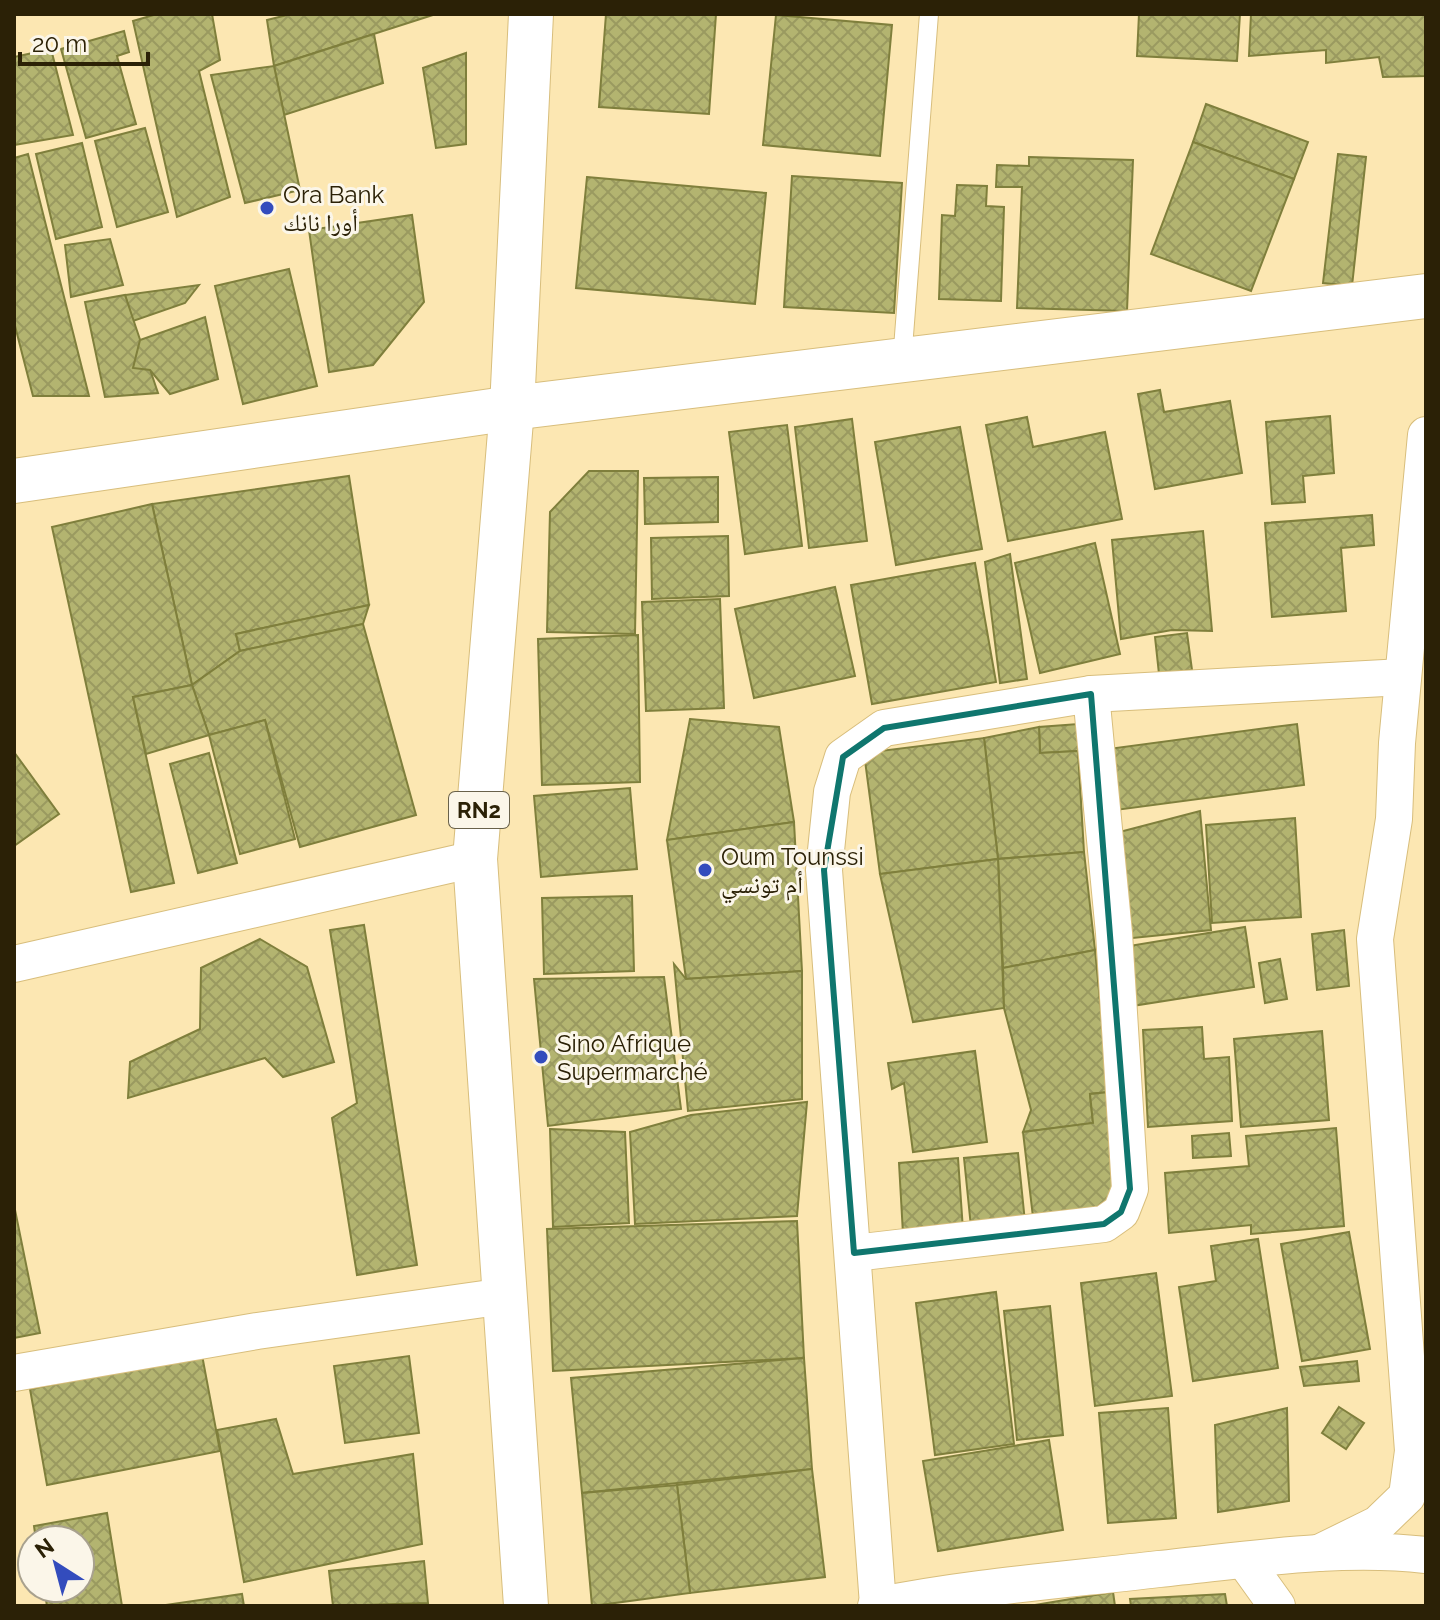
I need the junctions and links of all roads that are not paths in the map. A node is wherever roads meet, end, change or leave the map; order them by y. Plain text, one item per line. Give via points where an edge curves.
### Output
1 (531, 14) edge
2 (929, 14) edge
3 (1426, 296) edge
4 (902, 361) junction
5 (512, 408) junction
6 (1426, 435) edge
7 (14, 481) edge
8 (1403, 677) junction
9 (1091, 694) junction
10 (475, 859) junction
11 (14, 964) edge
12 (854, 1253) junction
13 (505, 1296) junction
14 (14, 1373) edge
15 (1420, 1457) edge
16 (1319, 1553) junction
17 (1426, 1555) edge
18 (1244, 1560) junction
19 (526, 1606) edge
20 (877, 1606) edge
21 (1277, 1606) edge

1 - 5 main road, RN2
2 - 4 lane
3 - 4 main road
4 - 5 main road
5 - 7 main road
5 - 10 main road, RN2
6 - 8 street
8 - 9 street
8 - 15 street via 1394,819 1375,939
9 - 12 street via 884,728 843,757 832,792 824,870
9 - 12 street via 1114,933 1130,1189 1121,1212 1104,1224
10 - 11 street
10 - 13 main road, RN2
12 - 20 street
13 - 14 street
13 - 19 main road, RN2
15 - 16 street via 1407,1496 1378,1524
16 - 17 street via 1384,1550
16 - 18 street
18 - 20 street
18 - 21 street

